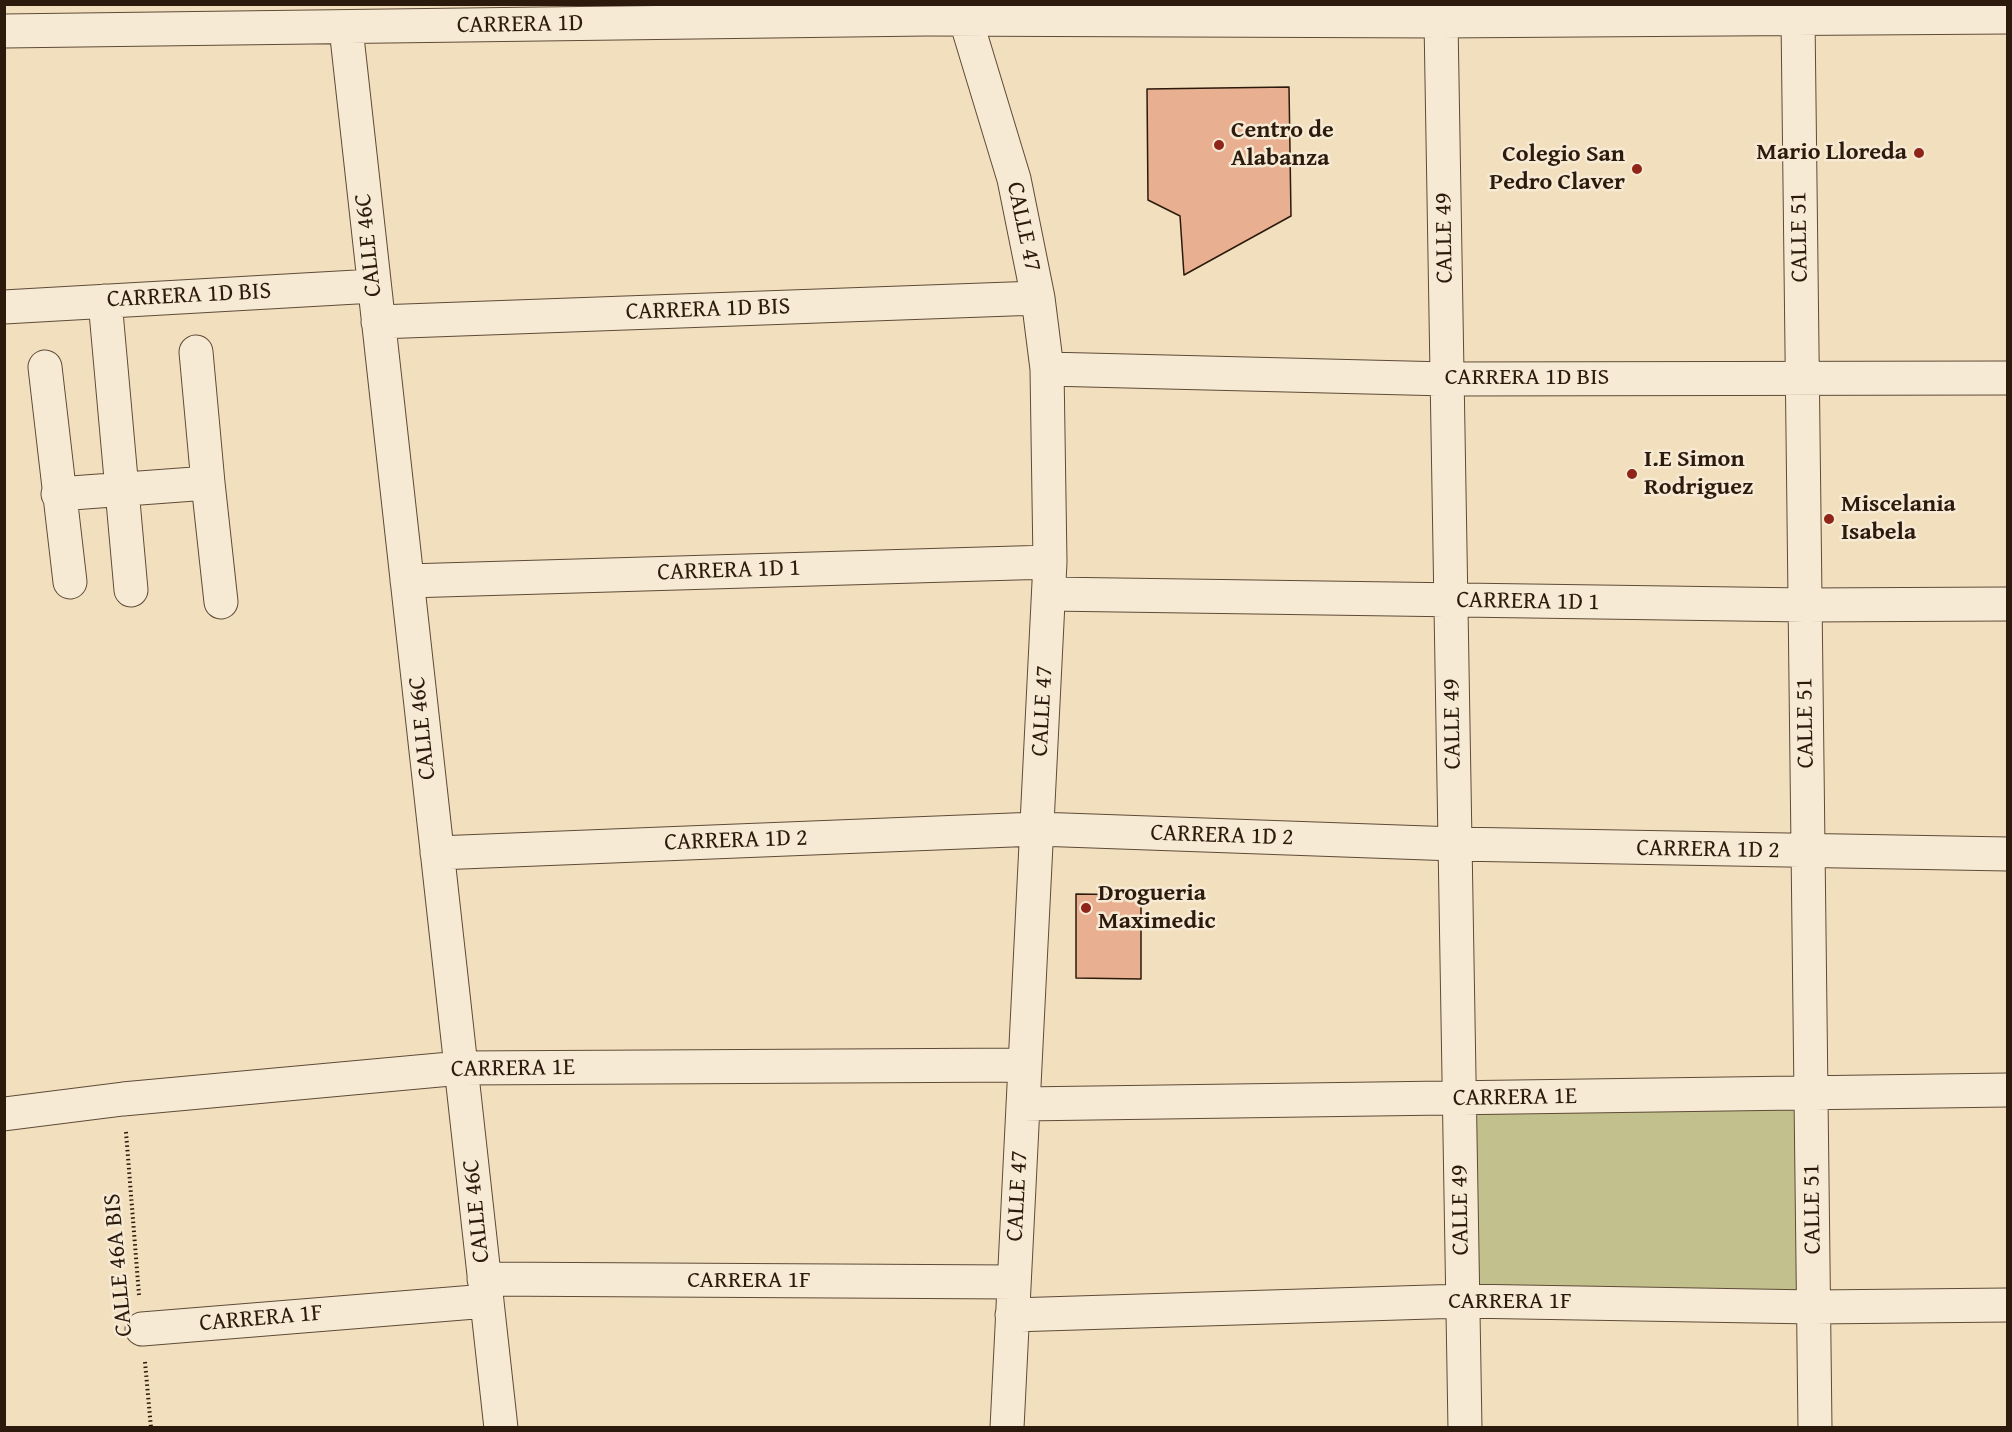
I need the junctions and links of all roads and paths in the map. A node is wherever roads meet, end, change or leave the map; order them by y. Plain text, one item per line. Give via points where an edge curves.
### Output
1 (963, 12) edge
2 (2007, 17) edge
3 (1798, 18) junction
4 (1441, 21) junction
5 (346, 28) junction
6 (4, 31) edge
7 (374, 286) junction
8 (1038, 298) junction
9 (105, 301) junction
10 (4, 307) edge
11 (378, 322) junction
12 (196, 352) dead end
13 (45, 367) dead end
14 (1047, 369) junction
15 (1802, 378) junction
16 (2007, 378) edge
17 (1447, 379) junction
18 (208, 483) junction
19 (120, 491) junction
20 (58, 494) junction
21 (1050, 562) junction
22 (407, 580) junction
23 (70, 582) dead end
24 (131, 590) dead end
25 (1048, 594) junction
26 (1451, 601) junction
27 (220, 602) dead end
28 (2007, 604) edge
29 (1805, 605) junction
30 (1036, 829) junction
31 (1455, 844) junction
32 (1808, 852) junction
33 (437, 853) junction
34 (2007, 854) edge
35 (1025, 1065) junction
36 (461, 1068) junction
37 (2007, 1090) edge
38 (1811, 1093) junction
39 (123, 1099) junction
40 (1459, 1099) junction
41 (1023, 1104) junction
42 (4, 1114) edge
43 (1014, 1282) junction
44 (486, 1290) junction
45 (1463, 1301) junction
46 (2007, 1305) edge
47 (1814, 1307) junction
48 (1012, 1315) junction
49 (142, 1329) junction
50 (151, 1428) edge
51 (501, 1428) edge
52 (1007, 1428) edge
53 (1465, 1428) edge
54 (1815, 1428) edge

1 - 4 street, CARRERA 1D
1 - 5 street, CARRERA 1D
1 - 8 street, CALLE 47 via 1014,179
2 - 3 street, CARRERA 1D
3 - 4 street, CARRERA 1D
3 - 15 street, CALLE 51
4 - 17 street, CALLE 49
5 - 6 street, CARRERA 1D
5 - 7 street, CALLE 46C
7 - 9 street, CARRERA 1D BIS
7 - 11 street, CALLE 46C
8 - 11 street, CARRERA 1D BIS
8 - 14 street, CALLE 47
9 - 10 street, CARRERA 1D BIS
9 - 19 street
11 - 22 street, CALLE 46C
12 - 18 street
13 - 20 street
14 - 17 street, CARRERA 1D BIS
14 - 21 street, CALLE 47
15 - 16 street, CARRERA 1D BIS
15 - 17 street, CARRERA 1D BIS
15 - 29 street, CALLE 51
17 - 26 street, CALLE 49
18 - 19 street
18 - 27 street
19 - 20 street
19 - 24 street
20 - 23 street
21 - 22 street, CARRERA 1D 1
21 - 25 street, CALLE 47
22 - 33 street, CALLE 46C
25 - 26 street, CARRERA 1D 1
25 - 30 street, CALLE 47
26 - 29 street, CARRERA 1D 1
26 - 31 street, CALLE 49
28 - 29 street, CARRERA 1D 1
29 - 32 street, CALLE 51
30 - 31 street, CARRERA 1D 2
30 - 33 street, CARRERA 1D 2
30 - 35 street, CALLE 47
31 - 32 street, CARRERA 1D 2
31 - 40 street, CALLE 49
32 - 34 street, CARRERA 1D 2
32 - 38 street, CALLE 51
33 - 36 street, CALLE 46C
35 - 36 street, CARRERA 1E
35 - 41 street, CALLE 47
36 - 39 street, CARRERA 1E
36 - 44 street, CALLE 46C
37 - 38 street, CARRERA 1E
38 - 40 street, CARRERA 1E
38 - 47 street, CALLE 51
39 - 42 street, CARRERA 1E
39 - 49 path, CALLE 46A BIS
40 - 41 street, CARRERA 1E
40 - 45 street, CALLE 49
41 - 43 street, CALLE 47
43 - 44 street, CARRERA 1F
43 - 48 street, CALLE 47
44 - 49 street, CARRERA 1F
44 - 51 street, CALLE 46C
45 - 47 street, CARRERA 1F
45 - 48 street, CARRERA 1F
45 - 53 street, CALLE 49
46 - 47 street, CARRERA 1F
47 - 54 street, CALLE 51
48 - 52 street, CALLE 47
49 - 50 path, CALLE 46A BIS

